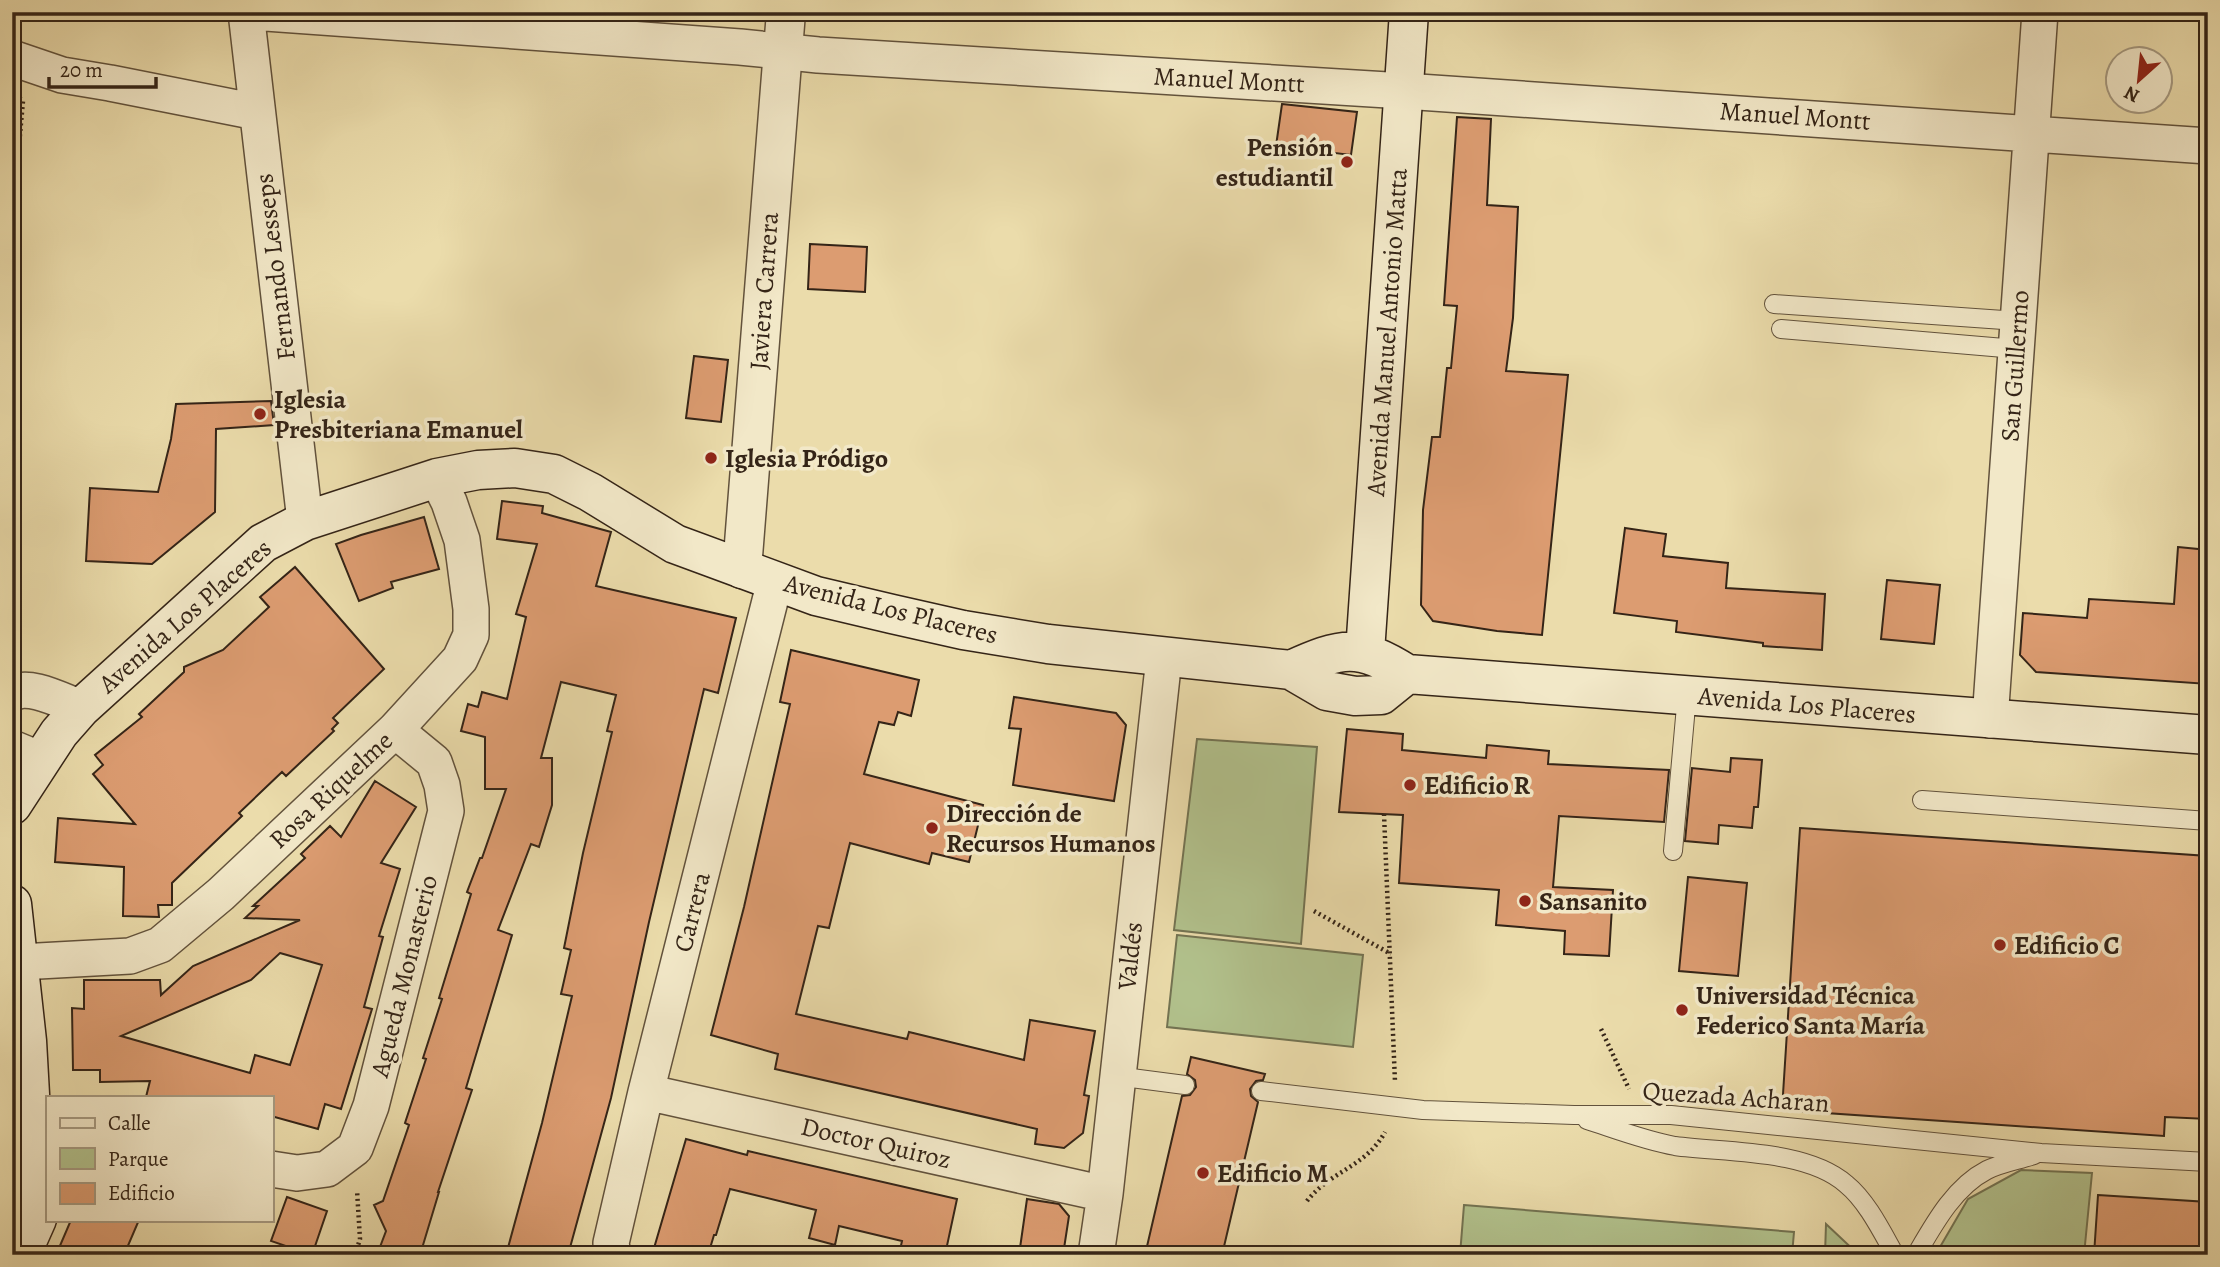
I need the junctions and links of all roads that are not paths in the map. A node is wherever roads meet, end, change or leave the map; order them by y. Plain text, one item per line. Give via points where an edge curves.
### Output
1 (249, 12) edge
2 (786, 12) edge
3 (1409, 12) edge
4 (2040, 12) edge
5 (417, 18) edge
6 (12, 37) edge
7 (783, 50) junction
8 (12, 58) edge
9 (110, 83) junction
10 (1404, 91) junction
11 (257, 112) junction
12 (2032, 132) junction
13 (2208, 146) edge
14 (1774, 304) dead end
15 (1781, 329) dead end
16 (2017, 335) junction
17 (437, 478) junction
18 (305, 521) junction
19 (758, 575) junction
20 (1365, 652) junction
21 (1164, 658) junction
22 (1291, 670) junction
23 (1407, 674) junction
24 (12, 694) edge
25 (1687, 695) junction
26 (80, 708) junction
27 (1990, 720) junction
28 (395, 730) junction
29 (2208, 735) edge
30 (26, 754) edge
31 (1922, 800) dead end
32 (12, 804) edge
33 (2208, 821) edge
34 (1673, 851) dead end
35 (12, 904) edge
36 (18, 981) edge
37 (1116, 1076) junction
38 (1185, 1085) dead end
39 (1261, 1091) dead end
40 (646, 1092) junction
41 (1574, 1115) junction
42 (40, 1125) edge
43 (2041, 1153) junction
44 (2208, 1163) edge
45 (273, 1168) edge
46 (1105, 1194) junction
47 (24, 1218) edge
48 (612, 1249) edge
49 (21, 1255) edge
50 (1096, 1255) edge
51 (1895, 1255) edge
52 (1916, 1255) edge

1 - 5 street, Manuel Montt
1 - 11 street, Fernando Lesseps
2 - 7 main road, Javiera Carrera
3 - 10 main road, Avenida Manuel Antonio Matta
4 - 12 street, San Guillermo
5 - 7 street, Manuel Montt
6 - 9 street
7 - 10 street, Manuel Montt
7 - 19 main road, Javiera Carrera
8 - 9 street via 62,75
9 - 11 street
10 - 12 street, Manuel Montt
10 - 20 main road, Avenida Manuel Antonio Matta
11 - 18 street, Fernando Lesseps
12 - 13 street, Manuel Montt
12 - 16 street, San Guillermo
14 - 16 lane
15 - 16 lane
16 - 27 street, San Guillermo
17 - 18 main road, Avenida Los Placeres
17 - 19 main road, Avenida Los Placeres via 515,468 554,474 676,544
17 - 28 street, Rosa Riquelme via 462,540 471,635 460,659
18 - 26 main road, Avenida Los Placeres via 263,543
19 - 21 main road, Avenida Los Placeres via 816,596 963,630
19 - 40 street, Carrera
20 - 22 main road, Avenida Los Placeres via 1326,654
20 - 23 main road, Avenida Los Placeres
21 - 22 main road, Avenida Los Placeres
21 - 37 street, Valdés
22 - 23 main road, Avenida Los Placeres via 1327,691 1360,696 1381,695
23 - 25 main road, Avenida Los Placeres
24 - 26 street via 28,689
25 - 27 main road, Avenida Los Placeres
25 - 34 lane
26 - 30 main road, Avenida Los Placeres via 59,733
27 - 29 main road, Avenida Los Placeres
28 - 36 street, Rosa Riquelme via 221,894 160,945
28 - 45 street, Agueda Monasterio via 433,762 446,811 371,1106 355,1148 327,1169 297,1173
30 - 32 main road, Avenida Los Placeres
31 - 33 lane
35 - 36 main road
36 - 42 main road
37 - 38 lane
37 - 46 street, Valdés
39 - 41 lane, Quezada Acharan via 1423,1110
40 - 46 street, Doctor Quiroz
40 - 48 street, Carrera
41 - 43 lane, Quezada Acharan via 1671,1115
41 - 51 lane via 1672,1145 1776,1156 1820,1169 1846,1184 1867,1208
42 - 47 main road
43 - 44 lane, Quezada Acharan
43 - 52 lane via 1988,1170 1970,1181
46 - 50 street, Valdés
47 - 49 main road

